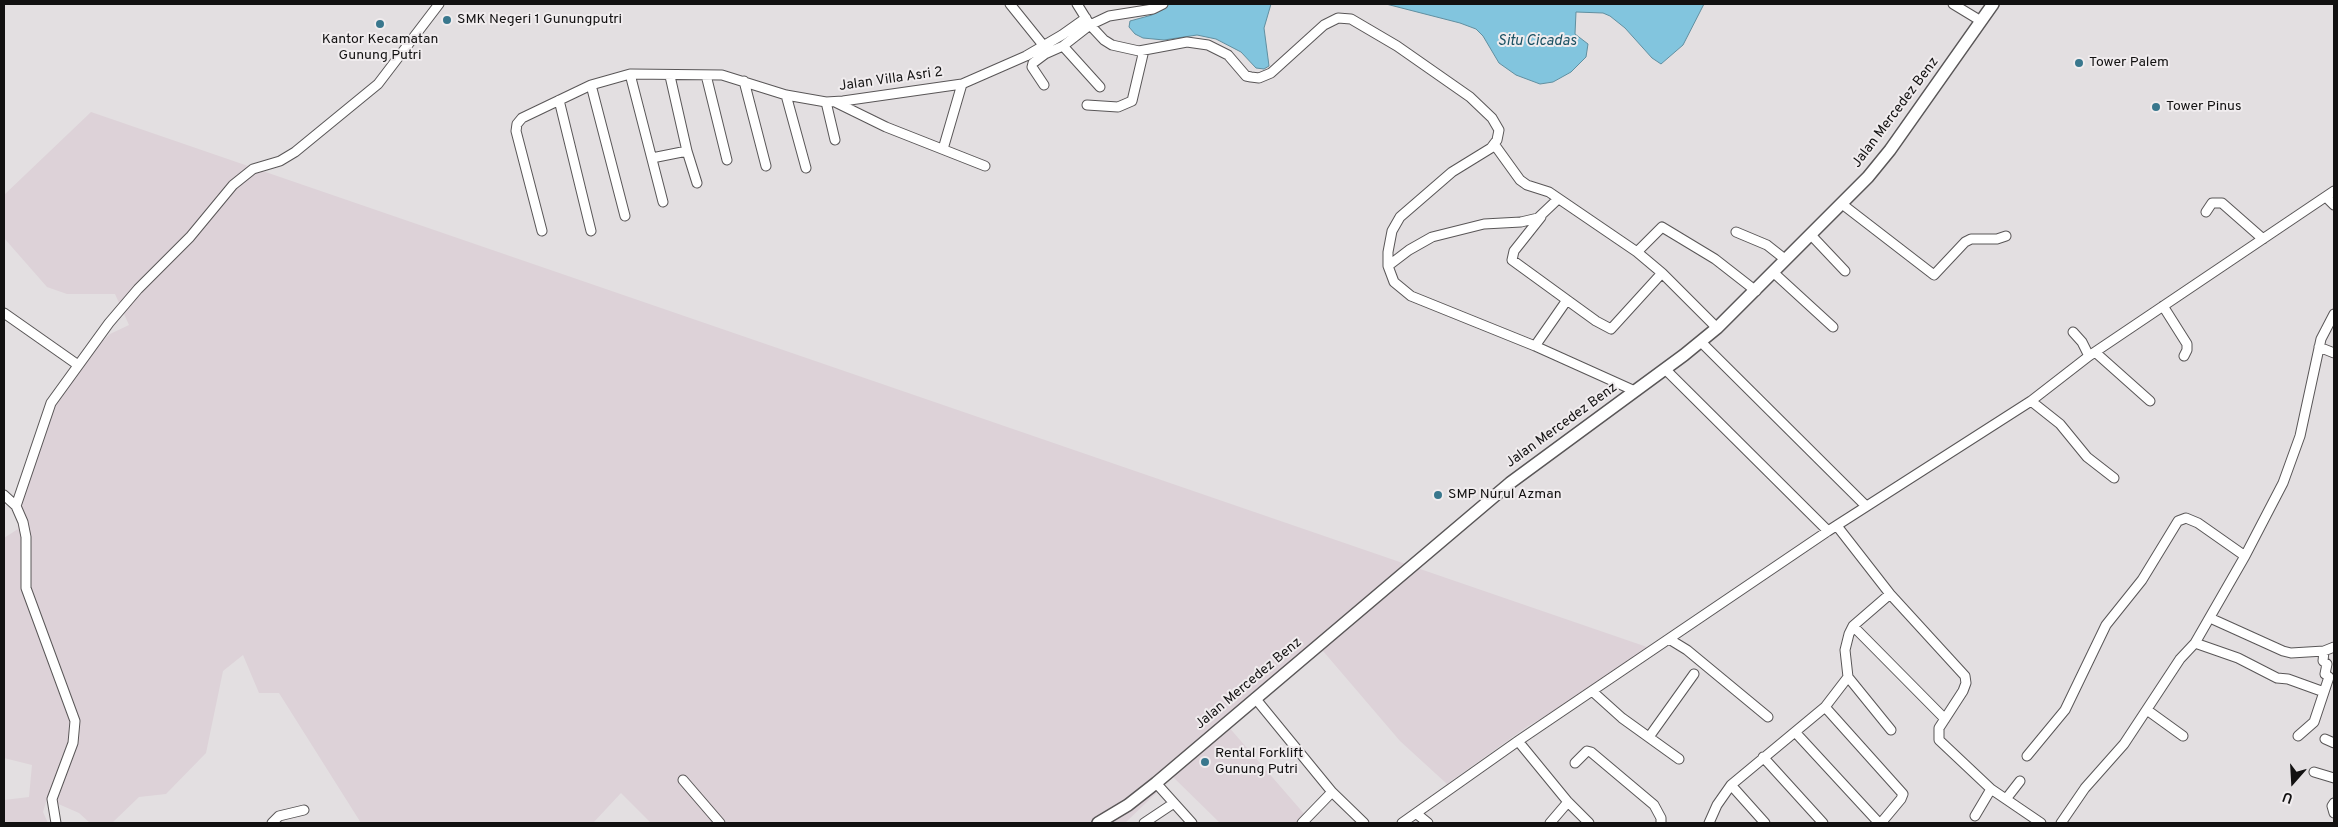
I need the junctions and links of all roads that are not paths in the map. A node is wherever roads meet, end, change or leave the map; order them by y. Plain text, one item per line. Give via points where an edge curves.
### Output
1 (439, 4) edge
2 (1010, 4) edge
3 (1077, 4) edge
4 (1163, 4) edge
5 (1953, 4) edge
6 (1992, 4) edge
7 (1981, 21) junction
8 (1088, 22) junction
9 (1043, 46) junction
10 (1063, 46) junction
11 (1144, 50) junction
12 (630, 74) junction
13 (670, 76) junction
14 (706, 76) junction
15 (744, 80) junction
16 (962, 84) junction
17 (591, 85) junction
18 (1044, 85) dead end
19 (1100, 86) dead end
20 (786, 95) junction
21 (559, 100) junction
22 (830, 102) junction
23 (1087, 105) dead end
24 (835, 140) dead end
25 (1494, 144) junction
26 (943, 149) junction
27 (687, 151) junction
28 (652, 158) junction
29 (728, 160) dead end
30 (766, 166) dead end
31 (985, 166) dead end
32 (806, 168) dead end
33 (697, 182) dead end
34 (2330, 194) edge
35 (1558, 199) junction
36 (663, 202) dead end
37 (1842, 204) junction
38 (2334, 205) edge
39 (2206, 212) dead end
40 (1543, 215) junction
41 (625, 216) dead end
42 (542, 231) dead end
43 (591, 231) dead end
44 (1736, 232) dead end
45 (1811, 235) junction
46 (2006, 236) dead end
47 (2263, 239) junction
48 (1637, 252) junction
49 (1786, 260) junction
50 (1388, 266) junction
51 (1845, 271) dead end
52 (1662, 273) junction
53 (1774, 273) junction
54 (1756, 291) junction
55 (1567, 300) junction
56 (2163, 306) junction
57 (4, 313) edge
58 (2334, 314) edge
59 (1833, 327) dead end
60 (1717, 328) junction
61 (2073, 332) dead end
62 (1701, 342) junction
63 (1535, 346) junction
64 (2319, 347) junction
65 (2334, 353) edge
66 (2092, 354) junction
67 (2184, 356) dead end
68 (78, 365) junction
69 (1665, 369) junction
70 (1635, 391) junction
71 (2031, 401) junction
72 (2150, 401) dead end
73 (2114, 478) dead end
74 (4, 496) edge
75 (16, 506) junction
76 (1866, 506) junction
77 (1837, 526) junction
78 (1828, 531) junction
79 (2245, 556) junction
80 (1890, 594) junction
81 (2210, 618) junction
82 (1853, 626) junction
83 (1668, 639) junction
84 (2195, 643) junction
85 (2334, 647) edge
86 (2324, 651) junction
87 (1694, 674) dead end
88 (1848, 677) junction
89 (1592, 691) junction
90 (2324, 692) junction
91 (1255, 698) junction
92 (1825, 707) junction
93 (2146, 710) junction
94 (1768, 717) dead end
95 (1945, 719) junction
96 (1891, 730) dead end
97 (1795, 732) junction
98 (2183, 736) dead end
99 (2298, 736) dead end
100 (1648, 737) junction
101 (1518, 741) junction
102 (1763, 756) junction
103 (2027, 756) dead end
104 (1679, 759) dead end
105 (1576, 763) dead end
106 (2314, 772) dead end
107 (2334, 778) edge
108 (683, 780) dead end
109 (2020, 781) dead end
110 (1156, 783) junction
111 (1732, 785) junction
112 (1991, 789) junction
113 (1332, 792) junction
114 (2006, 799) junction
115 (1568, 802) junction
116 (1174, 803) junction
117 (2334, 803) edge
118 (304, 810) dead end
119 (2334, 813) edge
120 (1418, 814) junction
121 (1975, 816) dead end
122 (1711, 821) edge
123 (56, 823) edge
124 (272, 823) edge
125 (720, 823) edge
126 (1098, 823) edge
127 (1144, 823) edge
128 (1192, 823) edge
129 (1302, 823) edge
130 (1364, 823) edge
131 (1402, 823) edge
132 (1428, 823) edge
133 (1550, 823) edge
134 (1589, 823) edge
135 (1661, 823) edge
136 (1765, 823) edge
137 (1823, 823) edge
138 (1880, 823) edge
139 (2041, 823) edge
140 (2061, 823) edge

1 - 68 street via 378,84 295,152 280,161 253,169 233,185 190,238 138,289
2 - 9 street
3 - 8 street
4 - 8 street via 1153,9 1115,14
5 - 7 street
6 - 7 main road, Jalan Mercedez Benz
7 - 37 main road, Jalan Mercedez Benz via 1890,150
8 - 9 street, Jalan Villa Asri 2
8 - 10 street
8 - 11 street via 1112,45
9 - 16 street, Jalan Villa Asri 2
10 - 18 street via 1032,65
10 - 19 street
11 - 23 street via 1132,101 1118,107
11 - 25 street via 1187,42 1208,45 1228,55 1246,76 1259,78 1271,73 1331,20 1351,19 1397,46 1470,97 1497,124 1498,135
12 - 13 street, Jalan Villa Asri 2
12 - 17 street, Jalan Villa Asri 2
12 - 28 street
13 - 14 street, Jalan Villa Asri 2
13 - 27 street
14 - 15 street, Jalan Villa Asri 2 via 722,75
14 - 29 street
15 - 20 street, Jalan Villa Asri 2
15 - 30 street
16 - 22 street, Jalan Villa Asri 2
16 - 26 street
17 - 21 street, Jalan Villa Asri 2
17 - 41 street
20 - 22 street, Jalan Villa Asri 2
20 - 32 street
21 - 42 street, Jalan Villa Asri 2 via 522,118 516,131
21 - 43 street
22 - 24 street
22 - 26 street
25 - 35 street via 1520,180
25 - 50 street via 1452,172 1400,217 1389,243
26 - 31 street
27 - 28 street
27 - 33 street
28 - 36 street
34 - 38 street
34 - 47 street
35 - 40 street
35 - 48 street
37 - 45 main road, Jalan Mercedez Benz
37 - 46 street via 1934,275 1965,242
39 - 47 street via 2212,203 2222,203
40 - 50 street via 1521,222 1484,224 1445,233 1421,243
40 - 55 street via 1514,251 1512,260
44 - 49 street via 1767,245
45 - 49 main road, Jalan Mercedez Benz
45 - 51 street
47 - 56 street
48 - 52 street
48 - 54 street via 1662,228
49 - 53 main road, Jalan Mercedez Benz
50 - 63 street via 1397,287 1411,296
52 - 55 street via 1611,329
52 - 60 street
53 - 54 main road, Jalan Mercedez Benz
53 - 59 street
54 - 60 main road, Jalan Mercedez Benz
55 - 63 street
56 - 66 street
56 - 67 street via 2187,344
57 - 68 street
58 - 64 street via 2323,332
60 - 62 main road, Jalan Mercedez Benz
61 - 66 street
62 - 69 main road, Jalan Mercedez Benz
62 - 76 street
63 - 70 street
64 - 65 street
64 - 79 street via 2300,436 2283,482
66 - 71 street
66 - 72 street
68 - 75 street via 51,403
69 - 70 main road, Jalan Mercedez Benz
69 - 78 street
70 - 91 main road, Jalan Mercedez Benz via 1510,483
71 - 73 street via 2065,428 2087,457
71 - 76 street
74 - 75 street
75 - 123 street via 26,537 26,588 75,721 73,743 52,799
76 - 77 street
77 - 78 street
77 - 80 street
78 - 83 street
79 - 81 street
79 - 103 street via 2198,523 2186,518 2178,521 2142,580 2106,626 2065,710
80 - 82 street
80 - 95 street via 1965,676 1963,691
81 - 84 street
81 - 86 street via 2283,651
82 - 88 street via 1845,650
82 - 95 street
83 - 89 street
83 - 94 street via 1687,650
84 - 90 street via 2238,658 2277,678
84 - 93 street via 2180,659
85 - 86 street
86 - 90 street via 2322,661 2327,663 2326,674 2330,676
87 - 100 street
88 - 92 street
88 - 96 street
89 - 100 street
89 - 101 street
90 - 99 street via 2312,724
91 - 110 main road, Jalan Mercedez Benz
91 - 113 street
92 - 97 street
92 - 138 street via 1905,795
93 - 98 street
93 - 140 street via 2124,744 2085,788
95 - 112 street via 1937,735 1938,740
97 - 102 street
97 - 138 street
100 - 104 street
101 - 115 street
101 - 120 street
102 - 111 street
102 - 137 street
105 - 135 street via 1586,751 1591,752 1654,805
106 - 107 street
108 - 125 street
109 - 114 street
110 - 116 street
110 - 126 main road, Jalan Mercedez Benz
111 - 122 street
111 - 136 street
112 - 114 street
112 - 121 street
113 - 129 street
113 - 130 street
114 - 139 street
115 - 133 street
115 - 134 street
116 - 127 street
116 - 128 street
117 - 119 street
118 - 124 street via 279,816
120 - 131 street
120 - 132 street

